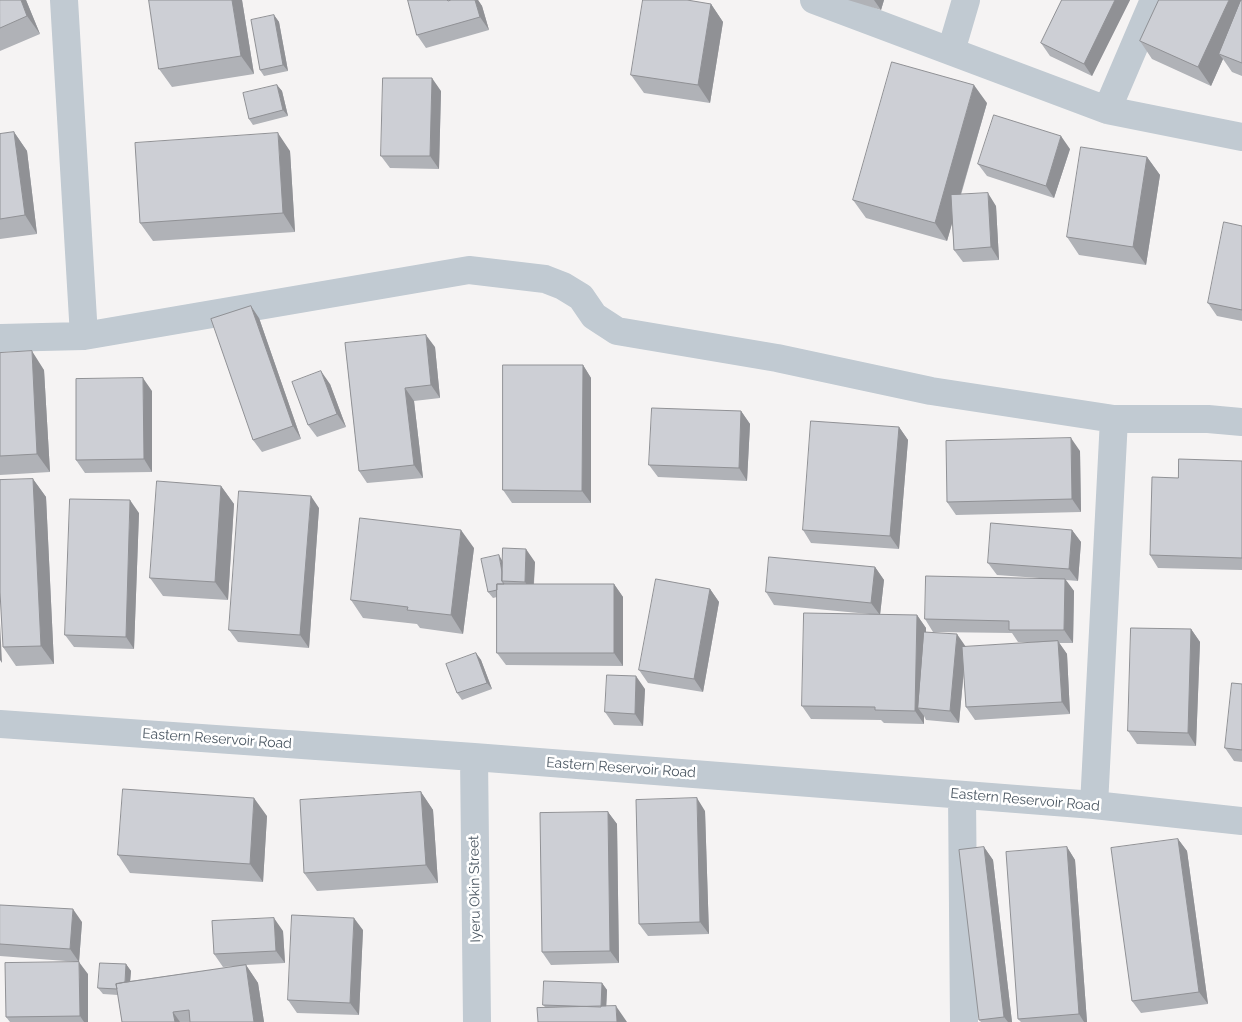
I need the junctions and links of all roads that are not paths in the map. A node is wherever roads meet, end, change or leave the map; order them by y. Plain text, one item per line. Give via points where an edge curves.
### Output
1 (64, 0) edge
2 (814, 0) edge
3 (966, 0) edge
4 (1154, 0) edge
5 (951, 51) junction
6 (1107, 110) junction
7 (1242, 137) edge
8 (84, 336) junction
9 (0, 338) edge
10 (1114, 419) junction
11 (1242, 422) edge
12 (0, 724) edge
13 (474, 757) junction
14 (962, 795) junction
15 (1094, 805) junction
16 (1242, 821) edge
17 (478, 1022) edge
18 (964, 1022) edge

1 - 8 street
2 - 5 street
3 - 5 street
4 - 6 street
5 - 6 street
6 - 7 street
8 - 9 street
8 - 10 street via 469,270 545,279 563,286 581,297 594,316 617,332 777,358 931,391
10 - 11 street
10 - 15 street
12 - 13 street, Eastern Reservoir Road
13 - 14 street, Eastern Reservoir Road
13 - 17 street, Iyeru Okin Street
14 - 15 street, Eastern Reservoir Road
14 - 18 street
15 - 16 street, Eastern Reservoir Road

